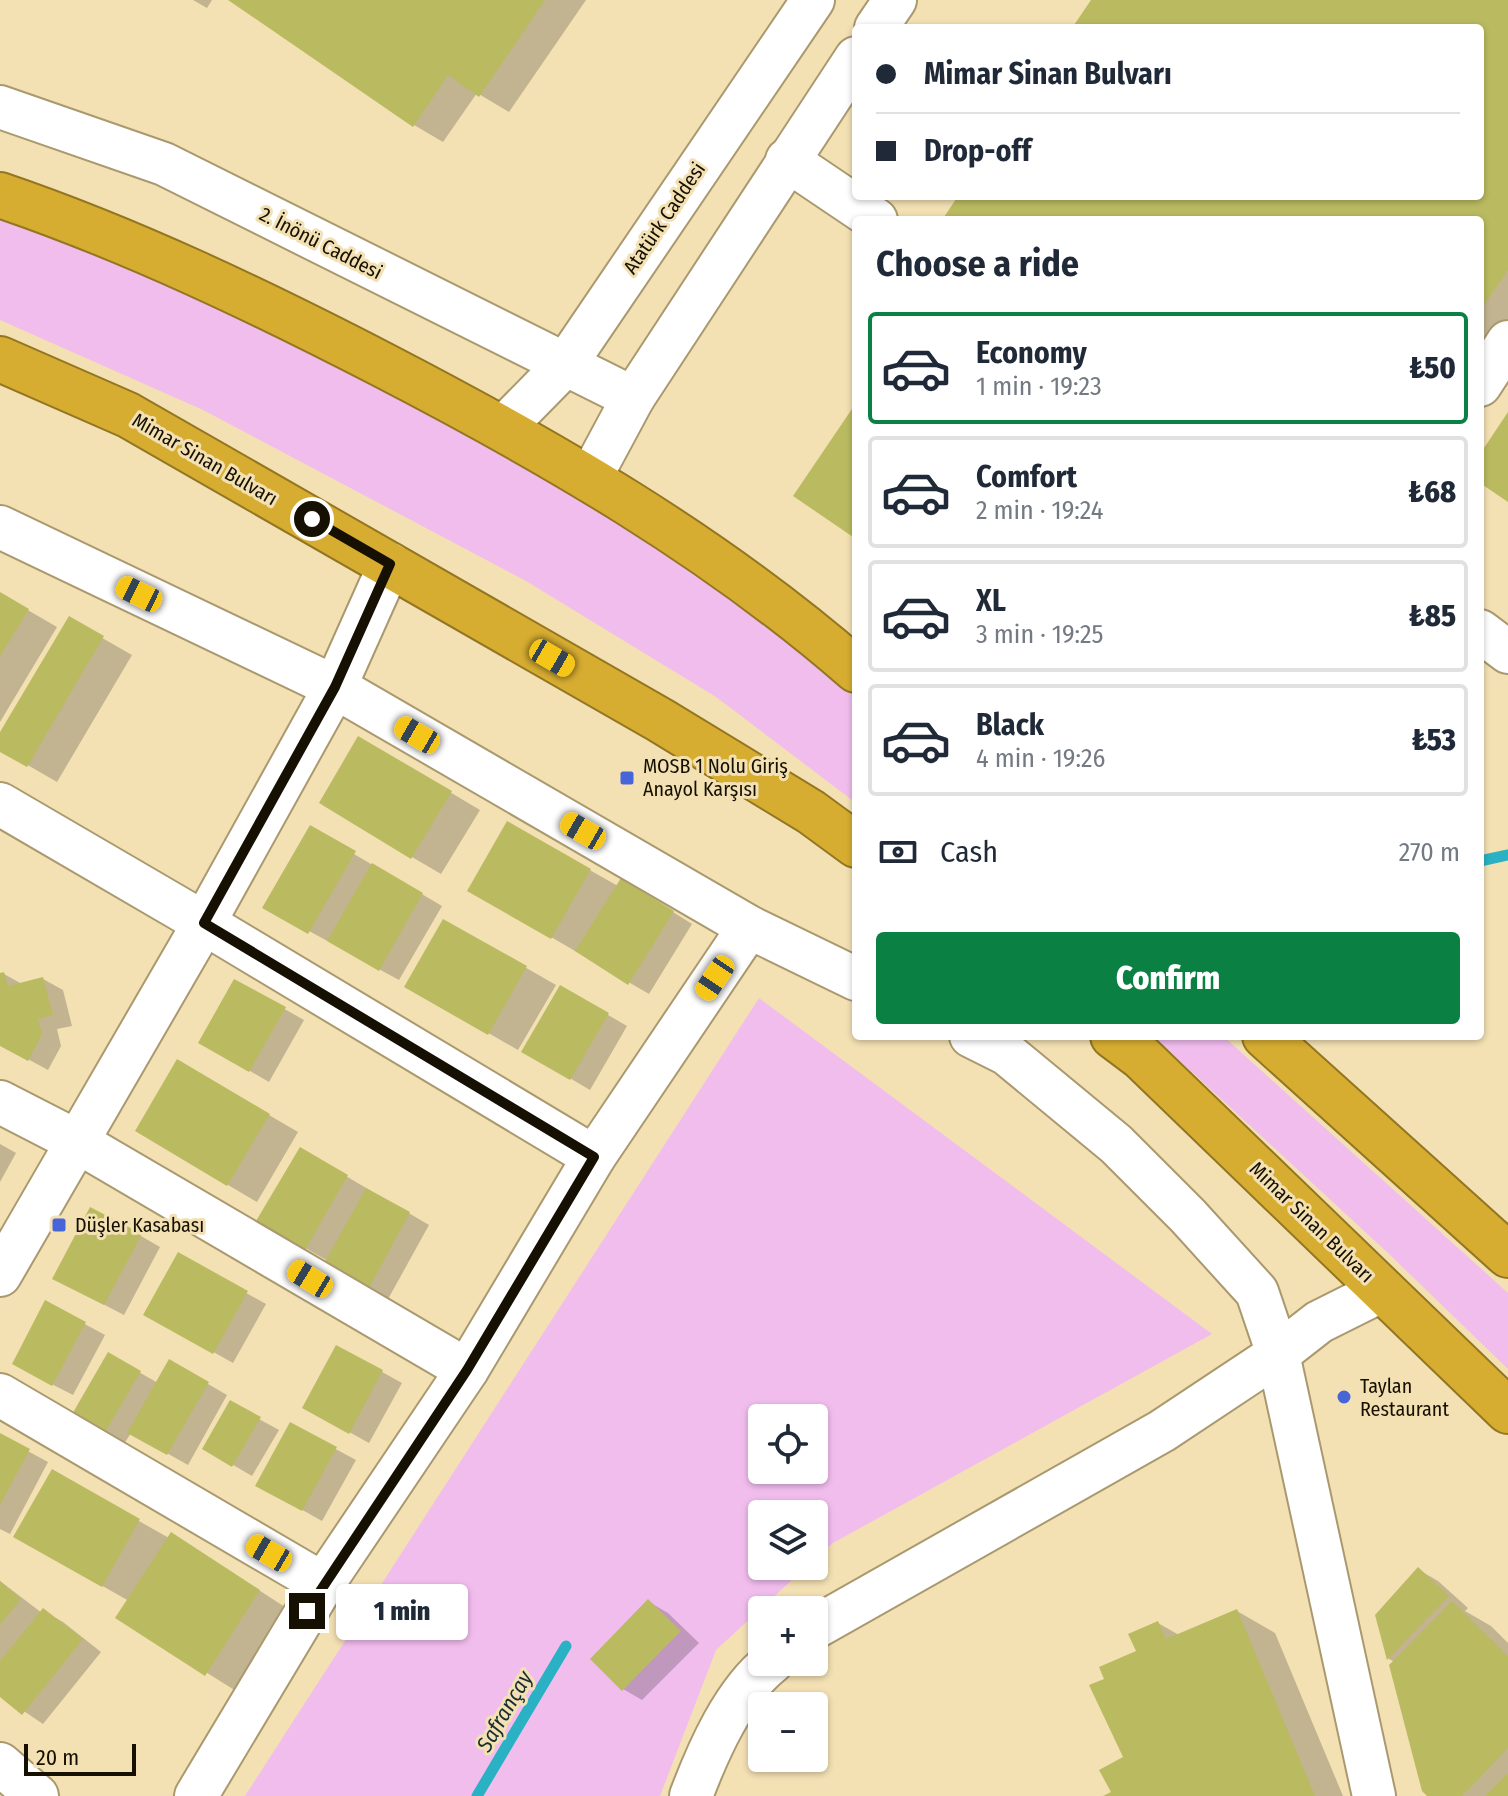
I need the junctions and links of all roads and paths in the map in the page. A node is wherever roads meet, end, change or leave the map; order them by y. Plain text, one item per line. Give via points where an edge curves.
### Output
1 (813, 0) edge
2 (895, 0) edge
3 (879, 24) edge
4 (852, 64) edge
5 (0, 107) edge
6 (787, 160) junction
7 (0, 195) edge
8 (870, 216) edge
9 (1508, 342) edge
10 (0, 359) edge
11 (565, 365) junction
12 (1484, 379) edge
13 (633, 398) junction
14 (504, 427) junction
15 (589, 480) junction
16 (0, 527) edge
17 (390, 564) junction
18 (1484, 634) edge
19 (1508, 652) edge
20 (852, 667) edge
21 (335, 687) junction
22 (0, 804) edge
23 (852, 842) edge
24 (204, 923) junction
25 (749, 927) junction
26 (852, 977) edge
27 (979, 1040) edge
28 (1118, 1040) edge
29 (1269, 1040) edge
30 (0, 1102) edge
31 (76, 1141) junction
32 (594, 1157) junction
33 (1508, 1255) edge
34 (0, 1275) edge
35 (1383, 1290) junction
36 (1278, 1354) junction
37 (467, 1370) junction
38 (0, 1395) edge
39 (1508, 1411) edge
40 (323, 1584) junction
41 (828, 1620) edge
42 (755, 1676) edge
43 (0, 1764) edge
44 (37, 1796) edge
45 (196, 1796) edge
46 (691, 1796) edge
47 (1374, 1796) edge

1 - 11 street, Atatürk Caddesi
2 - 3 street
4 - 6 street
5 - 11 street, 2. İnönü Caddesi via 164,164
6 - 8 street
6 - 13 street
7 - 14 highway via 71,219 268,305
9 - 12 street
10 - 17 highway, Mimar Sinan Bulvarı via 128,415
11 - 13 street, 2. İnönü Caddesi
11 - 14 street, Atatürk Caddesi
13 - 15 street
14 - 15 highway
15 - 20 highway via 724,564
16 - 21 street
17 - 21 street
17 - 23 highway, Mimar Sinan Bulvarı via 660,720
18 - 19 street
21 - 24 street
21 - 25 street
22 - 24 street
24 - 31 street
24 - 32 street
25 - 26 street
25 - 32 street
27 - 36 street via 1007,1054 1104,1134 1188,1216 1257,1292
28 - 35 highway, Mimar Sinan Bulvarı
29 - 33 highway
30 - 31 street
31 - 34 street
31 - 37 street
32 - 37 street
35 - 36 street via 1319,1322
35 - 39 highway, Mimar Sinan Bulvarı
36 - 41 street via 1162,1431
36 - 47 street
37 - 40 street
38 - 40 street
40 - 45 street
42 - 46 street via 709,1748
43 - 44 street

